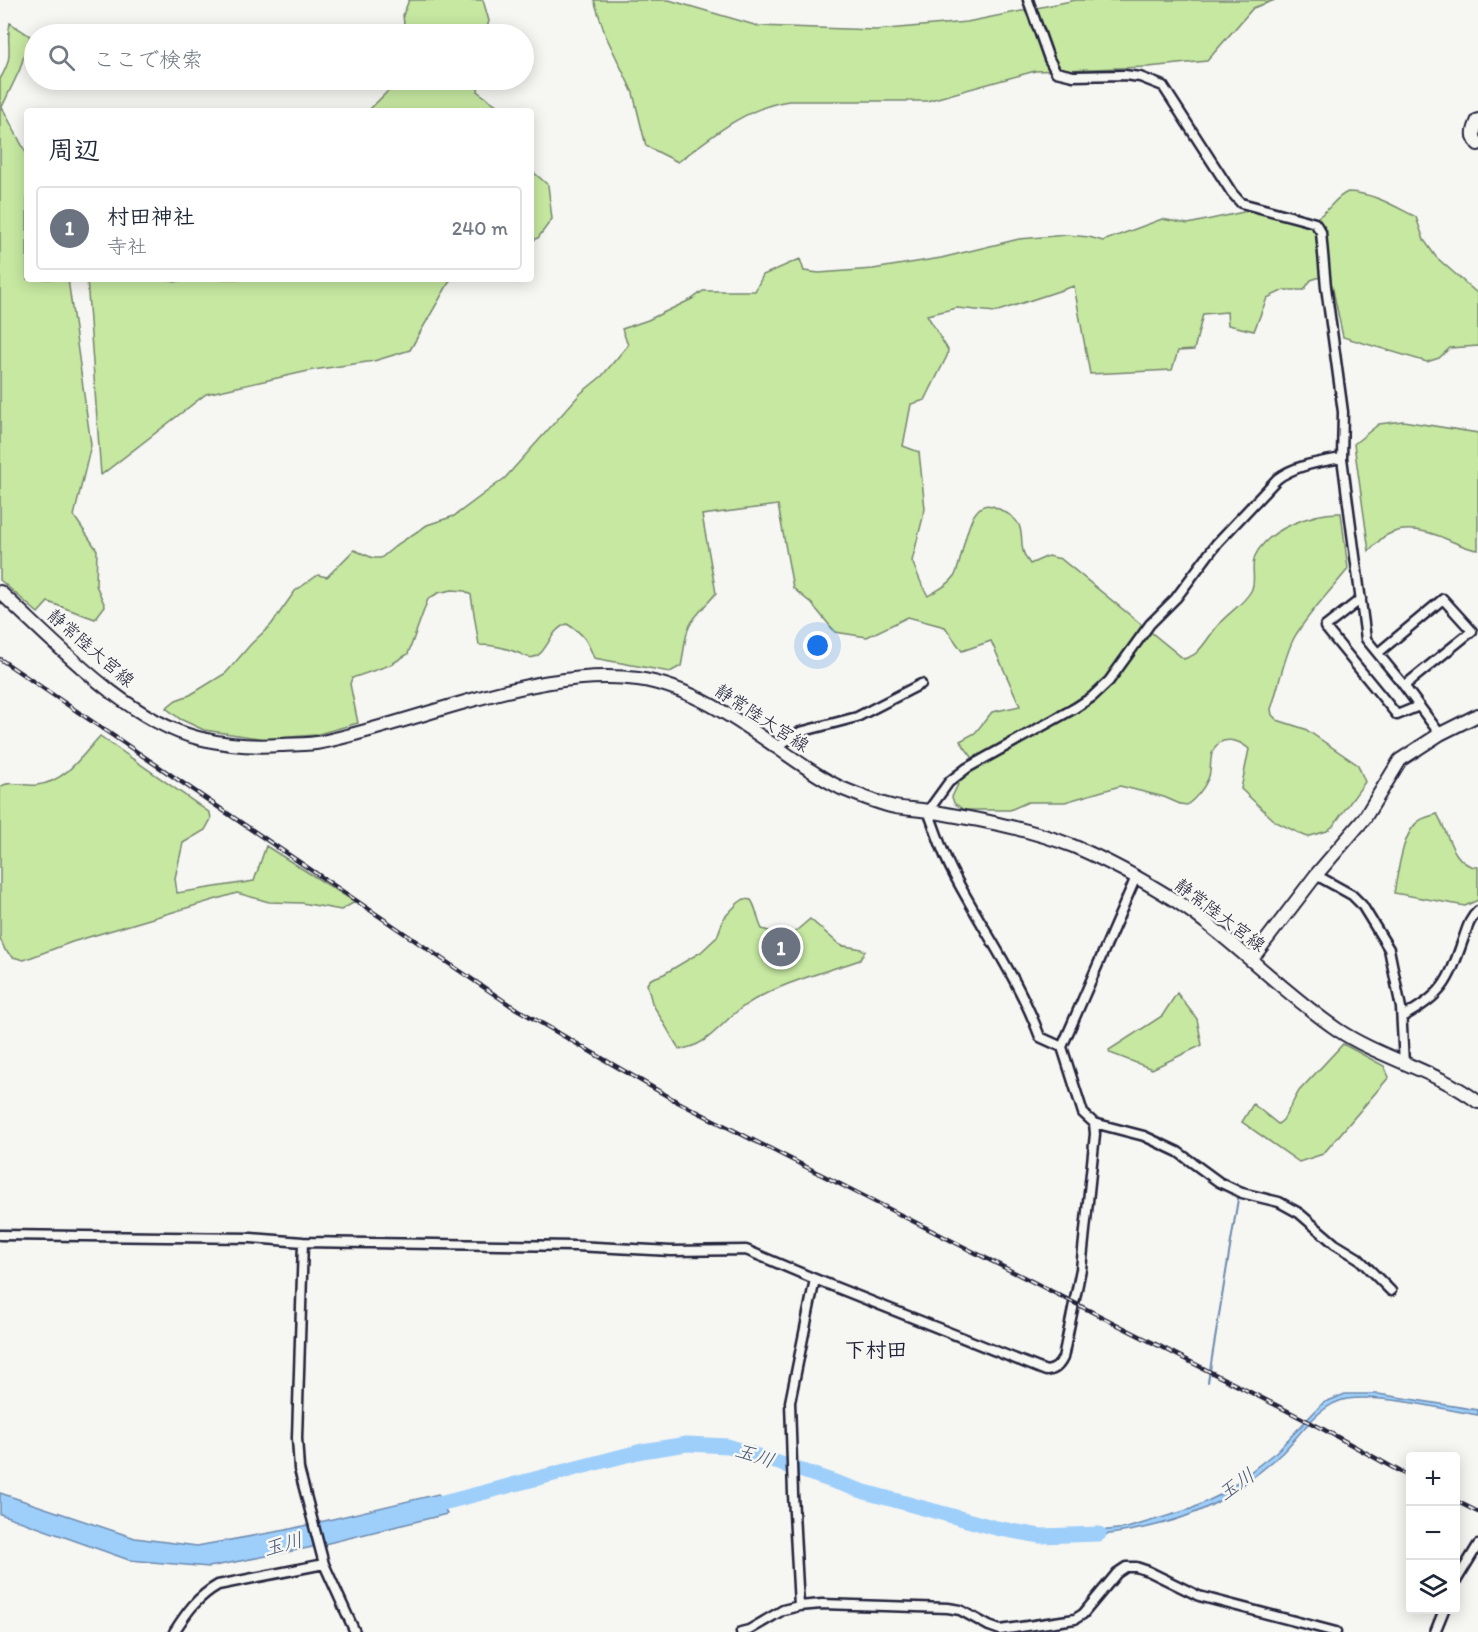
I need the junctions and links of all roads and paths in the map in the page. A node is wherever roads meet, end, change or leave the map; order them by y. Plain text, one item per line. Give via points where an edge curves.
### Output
1 (1028, 0) edge
2 (1478, 120) edge
3 (1478, 144) edge
4 (1342, 458) junction
5 (0, 592) edge
6 (1361, 599) junction
7 (1378, 653) junction
8 (921, 684) dead end
9 (1404, 686) junction
10 (1419, 706) junction
11 (1478, 715) edge
12 (1440, 734) junction
13 (777, 747) junction
14 (928, 811) junction
15 (1316, 875) junction
16 (1136, 877) junction
17 (1478, 911) edge
18 (1251, 960) junction
19 (1402, 1017) junction
20 (1062, 1047) junction
21 (1404, 1064) junction
22 (1478, 1102) edge
23 (1094, 1123) junction
24 (0, 1235) edge
25 (303, 1242) junction
26 (815, 1280) junction
27 (1391, 1291) dead end
28 (1478, 1545) edge
29 (324, 1564) junction
30 (1460, 1573) edge
31 (799, 1606) junction
32 (1442, 1614) edge
33 (174, 1632) edge
34 (355, 1632) edge
35 (741, 1632) edge
36 (1336, 1632) edge
37 (1435, 1632) edge

1 - 4 street via 1056,72 1073,76 1124,75 1163,86 1241,203 1305,220 1322,232 1343,412
2 - 3 main road via 1474,131
4 - 6 street
4 - 14 street via 1294,469 1277,479 1217,543 1109,681 1076,708 967,768 949,782
5 - 13 main road, 静常陸大宮線 via 93,678 160,723 196,738 250,747 318,743 514,688 602,678 638,679 674,688 704,701
6 - 7 street via 1366,639
6 - 10 street via 1325,627 1397,715
7 - 9 street
7 - 9 street via 1443,599 1472,631
8 - 13 street via 857,717 800,732
9 - 10 street
10 - 12 street
11 - 12 main road
12 - 15 main road via 1400,760 1364,819
13 - 14 main road, 静常陸大宮線 via 812,772 855,794 893,807
14 - 16 main road, 静常陸大宮線 via 1033,833 1113,863
14 - 20 street via 951,870 1001,954 1040,1037
15 - 18 main road
15 - 19 street via 1352,895 1368,914 1389,949
16 - 18 main road, 静常陸大宮線 via 1177,902
16 - 20 street
17 - 19 street via 1442,988
18 - 21 main road, 静常陸大宮線 via 1340,1031
19 - 21 street
20 - 23 street via 1083,1113
21 - 22 main road, 静常陸大宮線 via 1443,1080
23 - 26 street via 1082,1269 1063,1358 1053,1370 1046,1371
23 - 27 street via 1144,1136 1178,1152 1242,1193 1279,1202 1299,1213 1358,1258
24 - 25 street
25 - 26 street via 746,1250
25 - 29 street via 299,1469
26 - 31 street via 790,1402
28 - 30 street
29 - 33 street via 218,1585 192,1604
29 - 34 street
31 - 35 street
31 - 36 street via 948,1608 1000,1630 1023,1628 1075,1619 1117,1573 1126,1567 1136,1567 1199,1596
32 - 37 street

